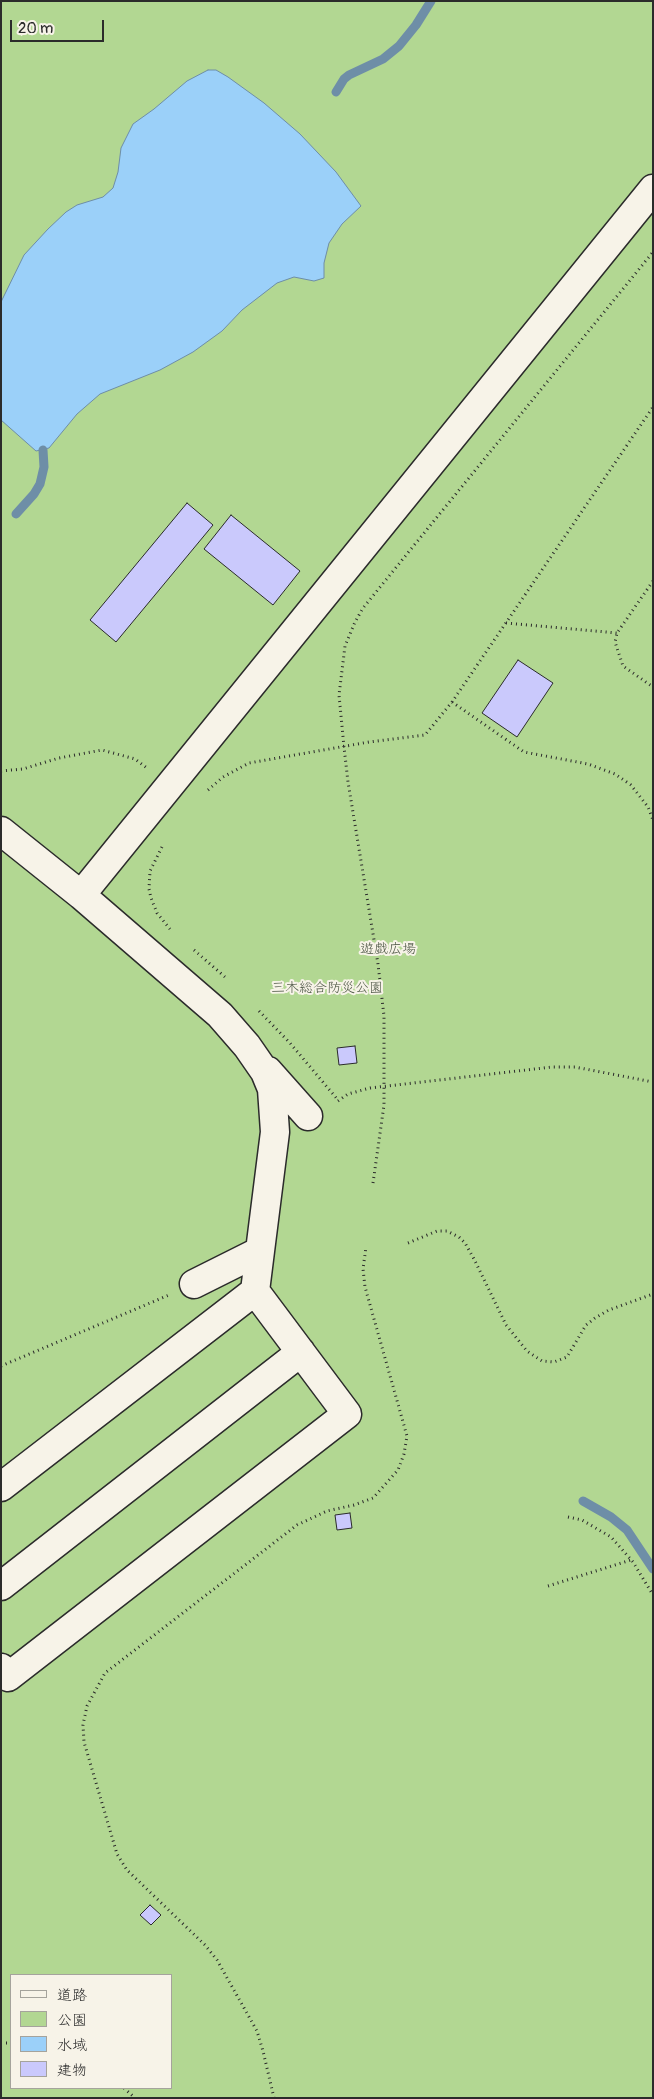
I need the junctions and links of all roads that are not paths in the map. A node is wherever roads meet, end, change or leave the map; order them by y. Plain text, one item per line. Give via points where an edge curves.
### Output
1 (653, 189) edge
2 (1, 832) edge
3 (81, 895) junction
4 (256, 1057) junction
5 (308, 1116) dead end
6 (260, 1251) junction
7 (194, 1284) road end
8 (255, 1291) junction
9 (301, 1352) junction
10 (1, 1487) edge
11 (1, 1586) edge
12 (1, 1668) edge

1 - 3 lane
2 - 3 lane
3 - 4 lane via 220,1015
4 - 5 lane
4 - 6 lane via 272,1088 275,1115
6 - 7 lane
6 - 8 lane
8 - 9 lane
8 - 10 lane
9 - 11 lane
9 - 12 lane via 347,1414 8,1677

